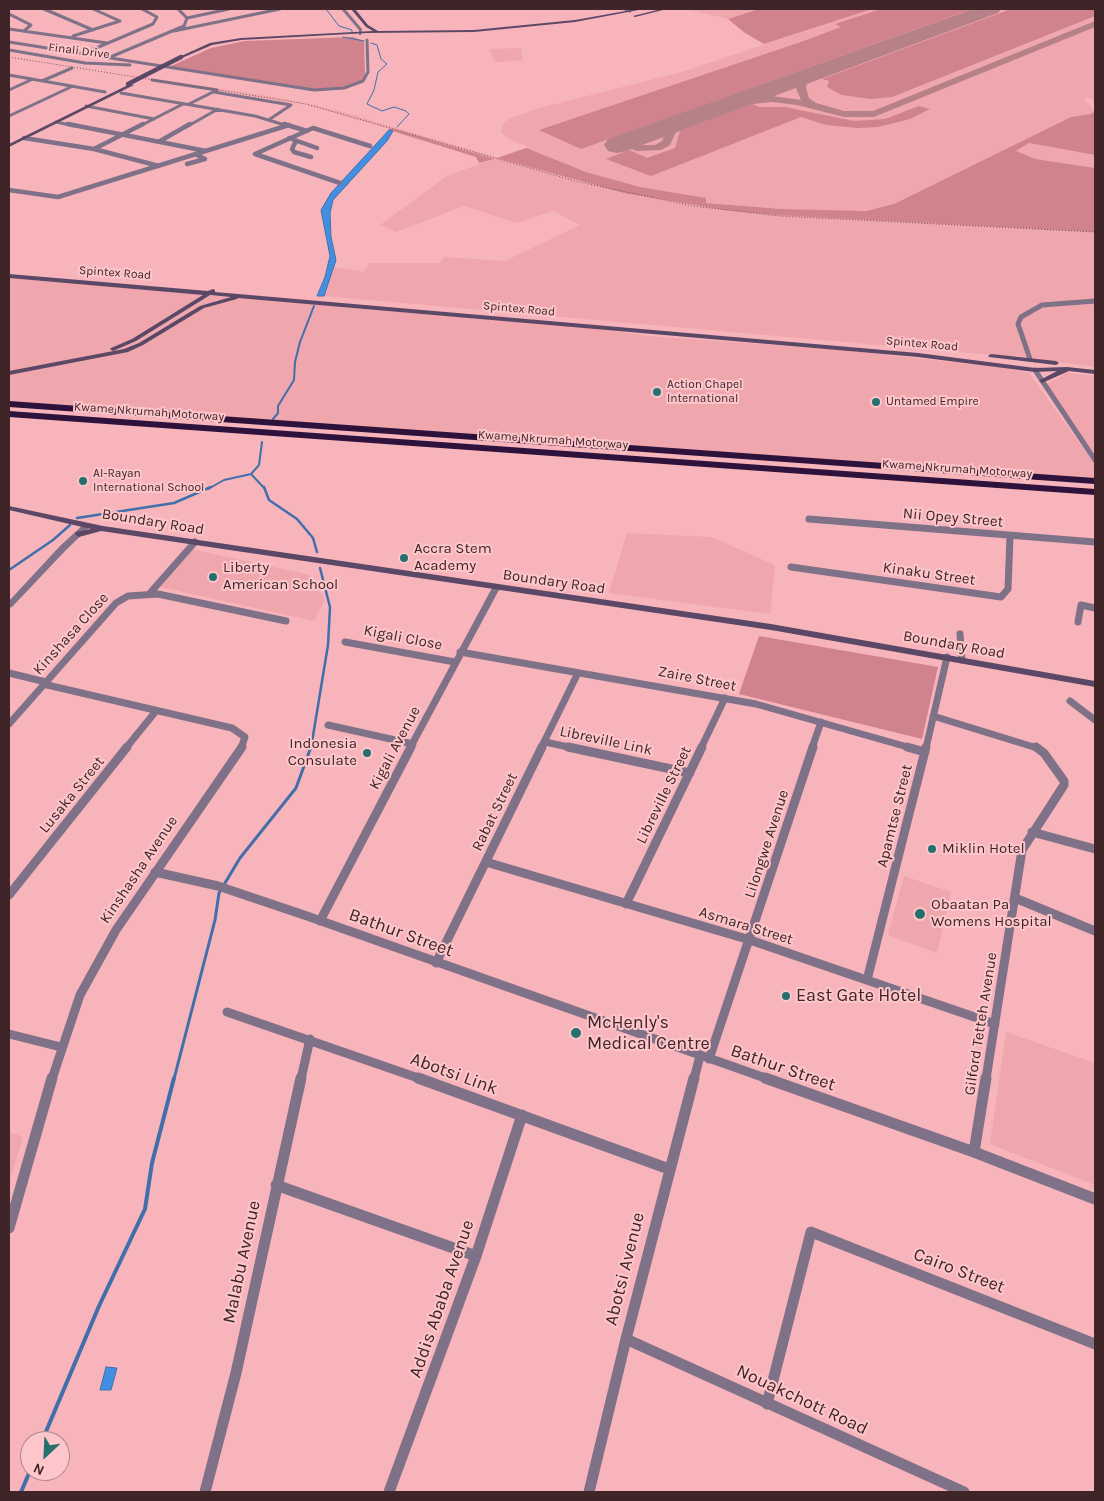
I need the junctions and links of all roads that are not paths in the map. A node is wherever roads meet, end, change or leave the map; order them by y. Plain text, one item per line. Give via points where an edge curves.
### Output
1 (44, 9) edge
2 (93, 9) edge
3 (142, 9) edge
4 (181, 9) edge
5 (229, 9) edge
6 (280, 9) edge
7 (343, 9) edge
8 (352, 9) edge
9 (625, 9) edge
10 (642, 9) edge
11 (666, 9) edge
12 (630, 12) junction
13 (9, 14) edge
14 (188, 18) junction
15 (532, 26) junction
16 (9, 29) edge
17 (93, 30) junction
18 (24, 31) junction
19 (174, 31) junction
20 (367, 36) junction
21 (70, 38) junction
22 (9, 42) edge
23 (108, 43) junction
24 (9, 50) edge
25 (82, 54) junction
26 (119, 56) junction
27 (110, 58) junction
28 (130, 62) junction
29 (147, 65) junction
30 (121, 66) junction
31 (154, 66) junction
32 (72, 68) dead end
33 (9, 75) edge
34 (33, 79) junction
35 (152, 80) dead end
36 (42, 81) junction
37 (130, 84) junction
38 (73, 86) junction
39 (9, 90) edge
40 (105, 92) dead end
41 (214, 92) junction
42 (120, 93) dead end
43 (184, 104) junction
44 (189, 104) junction
45 (86, 106) junction
46 (218, 110) junction
47 (9, 116) edge
48 (154, 119) junction
49 (270, 119) junction
50 (56, 122) junction
51 (289, 125) junction
52 (307, 131) junction
53 (124, 134) junction
54 (24, 138) junction
55 (289, 138) junction
56 (160, 141) junction
57 (296, 141) junction
58 (9, 145) edge
59 (370, 146) dead end
60 (316, 148) dead end
61 (94, 149) junction
62 (209, 151) junction
63 (197, 155) junction
64 (311, 157) dead end
65 (187, 164) dead end
66 (160, 166) junction
67 (340, 183) dead end
68 (9, 190) edge
69 (9, 274) edge
70 (90, 282) junction
71 (216, 291) junction
72 (253, 296) junction
73 (1095, 301) edge
74 (172, 316) junction
75 (98, 353) junction
76 (55, 360) junction
77 (1031, 360) junction
78 (66, 362) junction
79 (9, 367) edge
80 (1027, 368) junction
81 (1038, 369) junction
82 (1067, 369) junction
83 (1095, 370) edge
84 (9, 373) edge
85 (1042, 381) junction
86 (9, 404) edge
87 (9, 414) edge
88 (1095, 460) edge
89 (1095, 481) edge
90 (1095, 492) edge
91 (9, 508) edge
92 (809, 518) dead end
93 (79, 528) junction
94 (1010, 536) junction
95 (194, 542) junction
96 (1095, 542) edge
97 (792, 567) dead end
98 (496, 588) junction
99 (150, 593) junction
100 (9, 605) edge
101 (1095, 608) edge
102 (286, 621) dead end
103 (1078, 622) dead end
104 (960, 634) dead end
105 (345, 642) dead end
106 (460, 652) junction
107 (947, 657) junction
108 (962, 660) junction
109 (455, 662) junction
110 (9, 673) edge
111 (578, 673) junction
112 (44, 683) junction
113 (1095, 684) edge
114 (725, 698) junction
115 (1070, 701) dead end
116 (156, 711) junction
117 (933, 716) junction
118 (1095, 720) edge
119 (821, 722) junction
120 (9, 724) edge
121 (328, 725) dead end
122 (544, 742) junction
123 (413, 744) junction
124 (925, 752) junction
125 (690, 773) junction
126 (1032, 832) junction
127 (1095, 849) edge
128 (486, 862) junction
129 (155, 872) junction
130 (10, 892) edge
131 (1015, 898) junction
132 (626, 904) junction
133 (320, 921) junction
134 (1095, 931) edge
135 (750, 940) junction
136 (436, 963) junction
137 (867, 980) junction
138 (227, 1012) dead end
139 (995, 1024) junction
140 (9, 1034) edge
141 (310, 1039) junction
142 (61, 1047) junction
143 (705, 1058) junction
144 (522, 1115) junction
145 (974, 1152) junction
146 (669, 1169) junction
147 (276, 1185) junction
148 (1095, 1199) edge
149 (9, 1228) edge
150 (476, 1256) junction
151 (626, 1338) junction
152 (1095, 1344) edge
153 (766, 1404) junction
154 (205, 1492) edge
155 (390, 1492) edge
156 (589, 1492) edge
157 (964, 1492) edge

1 - 17 street
2 - 17 street via 121,20
3 - 23 street via 155,15 155,21 144,29
4 - 14 street
5 - 14 street
6 - 19 street
7 - 20 street
8 - 15 main road via 371,30 381,32
8 - 20 street
9 - 12 street
10 - 12 main road
11 - 20 main road via 541,30
12 - 15 main road
13 - 18 street via 31,25
14 - 19 street via 186,24
15 - 20 main road
16 - 18 street
17 - 21 street
18 - 21 street
19 - 26 street
20 - 31 street via 367,78 336,90 305,90
20 - 37 main road, bridge via 233,41 202,48
21 - 23 street
22 - 25 street
23 - 25 street
24 - 30 street, Finali Drive
25 - 27 street
26 - 27 street
26 - 31 street
27 - 28 street
28 - 29 street
28 - 30 street
29 - 30 street, Finali Drive
29 - 31 street
32 - 36 street
33 - 34 street
34 - 36 street
34 - 39 street
35 - 41 street via 217,90
36 - 38 street
37 - 45 main road
37 - 58 main road
38 - 40 street
38 - 47 street
41 - 44 street
41 - 49 street via 290,105
42 - 43 street
43 - 44 street
43 - 48 street
44 - 46 street
45 - 48 street
45 - 50 main road
46 - 49 street
46 - 56 street
48 - 53 street
49 - 51 street
50 - 53 street
50 - 54 main road
51 - 52 street
51 - 62 street
52 - 55 street
52 - 59 street via 313,128
53 - 56 street
53 - 61 street
54 - 58 main road
54 - 61 street
55 - 57 street
55 - 67 street via 255,155
56 - 62 street
57 - 60 street
57 - 64 street via 292,149 294,152
61 - 66 street
62 - 63 street
63 - 65 street via 205,159
63 - 66 street
66 - 68 street via 58,197
69 - 70 main road, Spintex Road
69 - 71 main road, Spintex Road
70 - 71 main road, Spintex Road
70 - 74 main road via 190,294 192,300
71 - 72 main road, Spintex Road
71 - 74 main road
71 - 75 main road via 136,343
71 - 77 main road, Spintex Road
72 - 78 main road via 202,307 126,351
72 - 80 main road, Spintex Road via 918,355
73 - 77 street via 1042,305 1021,318 1018,324
74 - 75 main road via 134,340
75 - 76 main road
76 - 78 main road
76 - 79 main road
77 - 80 main road via 1022,364
77 - 81 main road via 1043,365
77 - 83 main road, Spintex Road
78 - 84 main road
80 - 81 main road, Spintex Road
81 - 82 main road, Spintex Road
81 - 85 street
82 - 83 main road, Spintex Road
82 - 85 main road
85 - 88 street
86 - 89 highway, Kwame Nkrumah Motorway
87 - 90 highway, Kwame Nkrumah Motorway
91 - 93 main road, Boundary Road
92 - 94 street, Nii Opey Street
93 - 95 main road, Boundary Road
93 - 100 street
94 - 96 street, Nii Opey Street
94 - 97 street, Kinaku Street via 1008,589 1000,597
95 - 98 main road, Boundary Road
95 - 99 street
98 - 106 street, Kigali Avenue
98 - 107 main road, Boundary Road via 771,627
99 - 102 street, Kinshasa Close
99 - 112 street, Kinshasa Close via 128,596 116,603
101 - 103 street via 1081,605
104 - 108 street
105 - 109 street, Kigali Close
106 - 109 street, Kigali Avenue
106 - 111 street, Zaire Street
107 - 108 main road, Boundary Road
107 - 117 street, Apamtse Street
108 - 113 main road, Boundary Road
109 - 123 street, Kigali Avenue
110 - 112 street, Kinshasha Avenue
111 - 114 street, Zaire Street
111 - 122 street, Rabat Street
112 - 116 street, Kinshasha Avenue
112 - 120 street, Kinshasa Close
114 - 119 street, Zaire Street
114 - 125 street, Libreville Street
115 - 118 street
116 - 129 street, Kinshasha Avenue via 232,728 245,737 244,744
116 - 130 street, Lusaka Street
117 - 124 street, Apamtse Street
117 - 126 street, Gilford Tetteh Avenue via 1033,745 1044,753 1064,781
119 - 124 street, Zaire Street
119 - 135 street, Lilongwe Avenue
121 - 123 street
122 - 125 street, Libreville Link
122 - 128 street, Rabat Street
123 - 133 street, Kigali Avenue
124 - 137 street, Apamtse Street
125 - 132 street, Libreville Street
126 - 127 street
126 - 131 street, Gilford Tetteh Avenue via 1022,850
128 - 132 street, Asmara Street
128 - 136 street, Rabat Street
129 - 133 street, Bathur Street via 232,890
129 - 142 street, Kinshasha Avenue via 116,930 86,983
131 - 134 street
131 - 139 street, Gilford Tetteh Avenue
132 - 135 street, Asmara Street
133 - 136 street, Bathur Street
135 - 137 street, Asmara Street
135 - 143 street, Lilongwe Avenue
136 - 143 street, Bathur Street
137 - 139 street, Asmara Street
138 - 141 street, Abotsi Link
139 - 145 street, Gilford Tetteh Avenue
140 - 142 street
141 - 144 street, Abotsi Link
141 - 147 street, Malabu Avenue
142 - 149 street, Kinshasha Avenue
143 - 145 street, Bathur Street
143 - 146 street, Abotsi Avenue
144 - 146 street, Abotsi Link
144 - 150 street, Addis Ababa Avenue
145 - 148 street, Bathur Street
146 - 151 street, Abotsi Avenue
147 - 150 street
147 - 154 street, Malabu Avenue via 236,1373
150 - 155 street, Addis Ababa Avenue
151 - 153 street, Nouakchott Road
151 - 156 street, Abotsi Avenue
152 - 153 street, Cairo Street via 811,1232
153 - 157 street, Nouakchott Road

